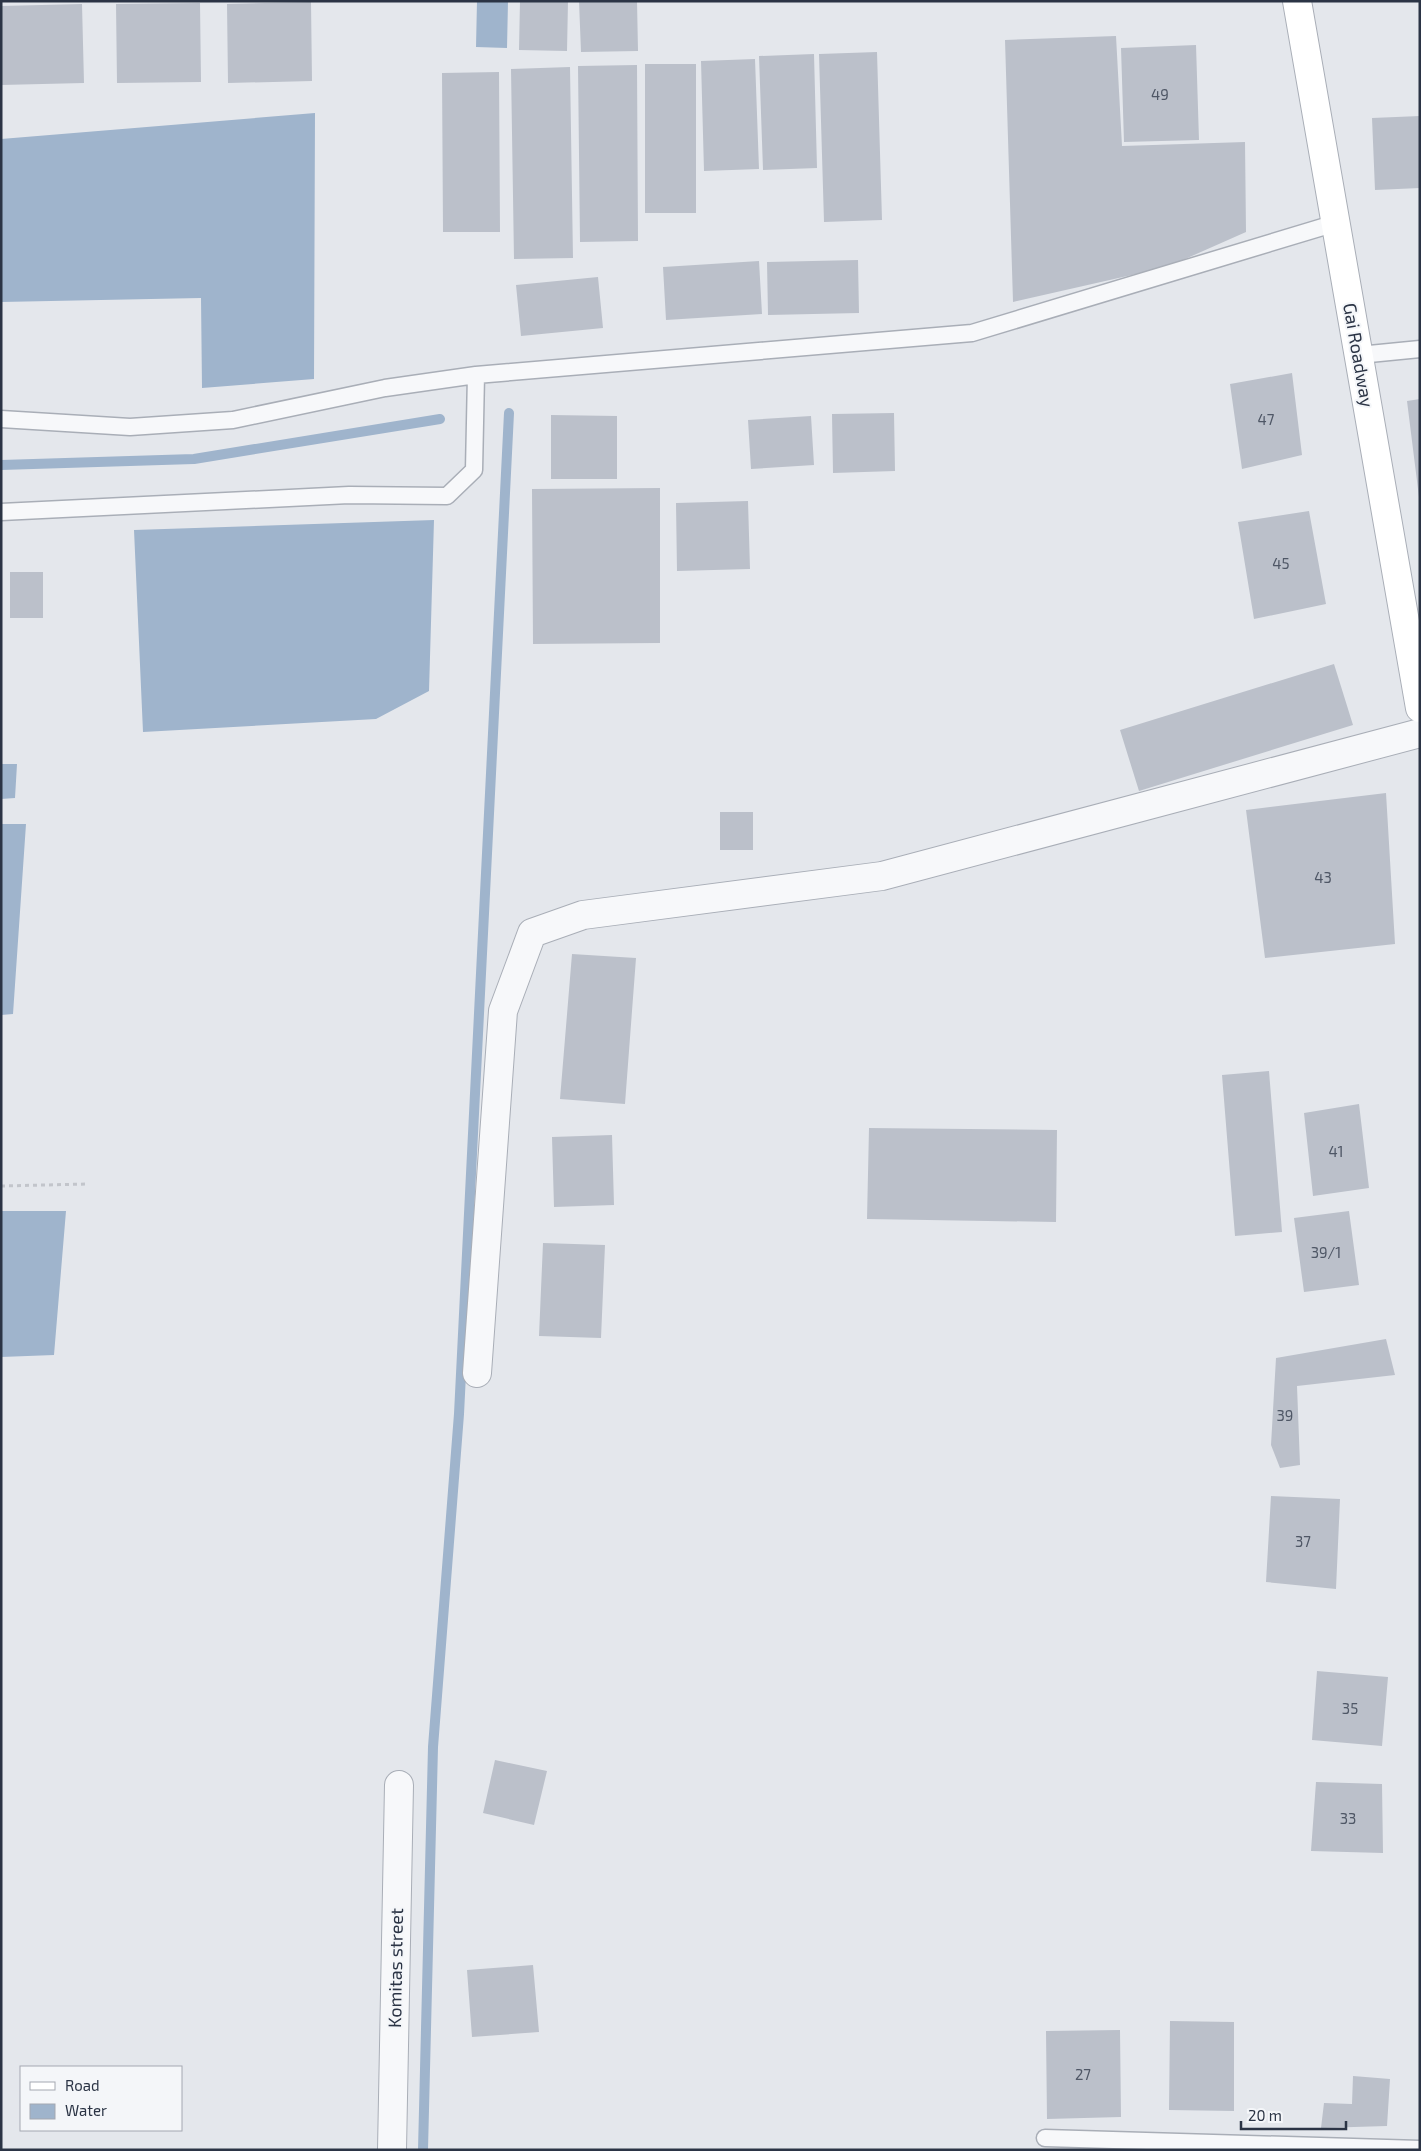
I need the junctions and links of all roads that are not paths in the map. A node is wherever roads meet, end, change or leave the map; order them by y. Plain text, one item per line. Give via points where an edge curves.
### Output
1 (1297, 1) edge
2 (1336, 224) junction
3 (1420, 349) edge
4 (1359, 355) junction
5 (476, 375) junction
6 (1, 419) edge
7 (1, 512) edge
8 (1418, 693) edge
9 (1420, 733) edge
10 (477, 1373) dead end
11 (398, 1786) dead end
12 (1045, 2138) dead end
13 (1420, 2149) edge
14 (392, 2150) edge

1 - 2 main road, Gai Roadway
2 - 4 main road, Gai Roadway
2 - 5 lane via 972,333
3 - 4 lane
4 - 8 main road, Gai Roadway
5 - 6 lane via 385,388 233,420 130,427
5 - 7 lane via 474,470 447,496 349,495
9 - 10 street via 882,876 583,914 532,933 503,1011
11 - 14 street, Komitas street
12 - 13 lane

